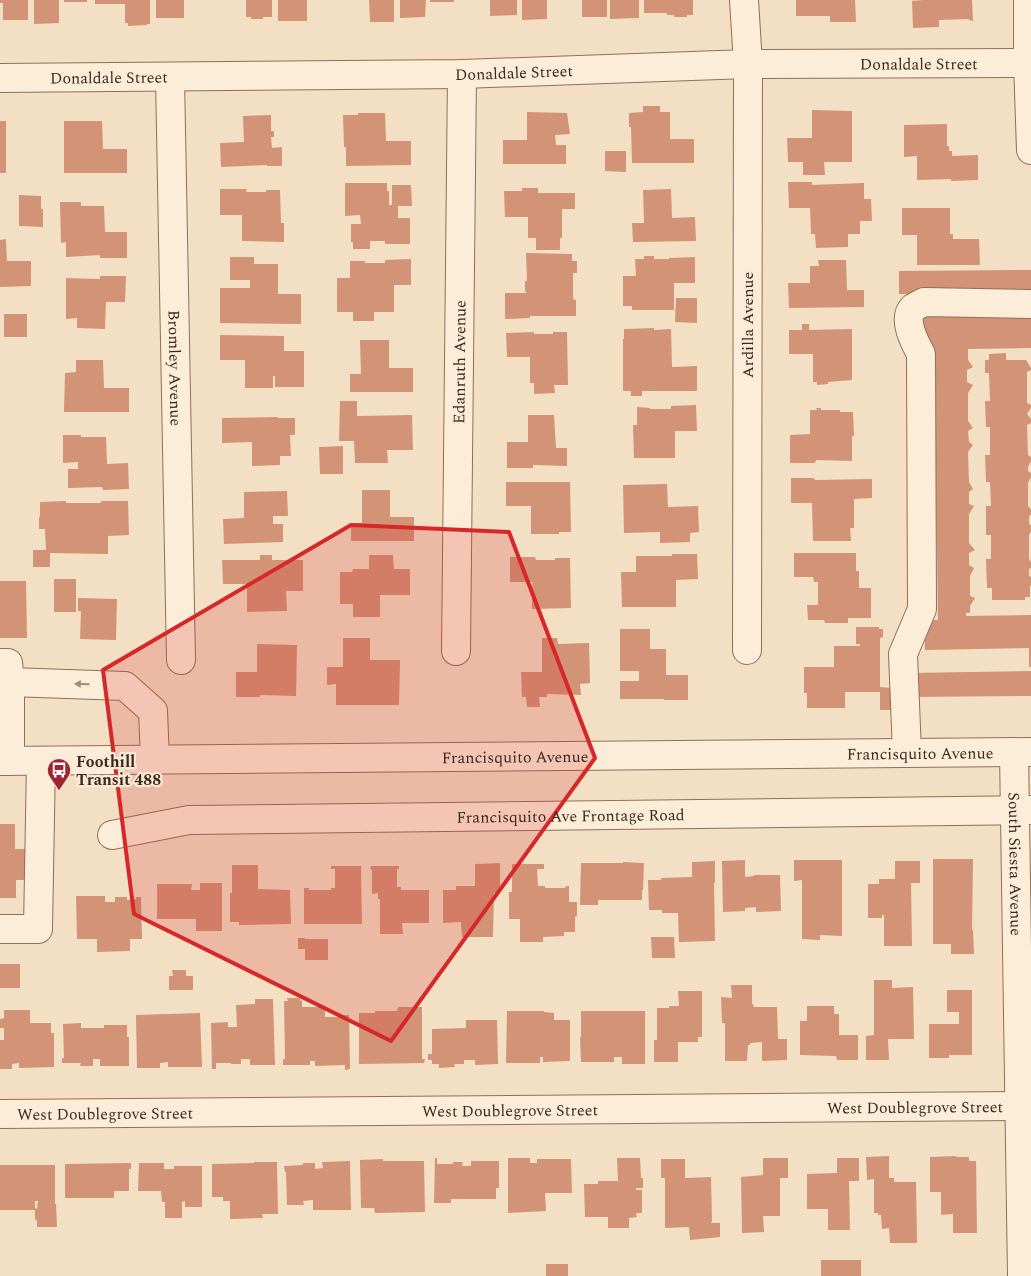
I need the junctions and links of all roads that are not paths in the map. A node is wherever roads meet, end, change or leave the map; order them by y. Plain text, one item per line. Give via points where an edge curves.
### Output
1 (744, 0) edge
2 (1028, 0) edge
3 (748, 64) junction
4 (1028, 64) junction
5 (462, 74) junction
6 (170, 77) junction
7 (0, 78) edge
8 (1031, 150) edge
9 (1031, 304) edge
10 (747, 650) dead end
11 (456, 651) dead end
12 (181, 660) dead end
13 (5, 673) edge
14 (5, 712) edge
15 (1022, 752) edge
16 (907, 753) junction
17 (155, 760) junction
18 (5, 761) edge
19 (41, 761) junction
20 (1023, 811) edge
21 (112, 835) dead end
22 (0, 929) edge
23 (1020, 1106) junction
24 (0, 1114) edge
25 (1022, 1276) edge

1 - 3 street, Ardilla Avenue
2 - 4 street
3 - 4 street, Donaldale Street
3 - 5 street, Donaldale Street
3 - 10 street, Ardilla Avenue
4 - 8 street
5 - 6 street, Donaldale Street
5 - 11 street, Edanruth Avenue
6 - 7 street, Donaldale Street
6 - 12 street, Bromley Avenue
9 - 16 street via 924,302 909,313 910,333 921,354 922,609 903,654
13 - 14 street
17 -> 13 street via 153,711 125,686 40,683
14 - 18 street
15 - 16 street, Francisquito Avenue
15 - 20 street, South Siesta Avenue
16 - 17 street, Francisquito Avenue
17 - 19 street, Francisquito Avenue
18 - 19 street, Francisquito Avenue
19 - 22 street via 38,929
20 - 21 street, Francisquito Ave Frontage Road via 189,820
20 - 23 street, South Siesta Avenue
23 - 24 street, West Doublegrove Street
23 - 25 street, South Siesta Avenue

